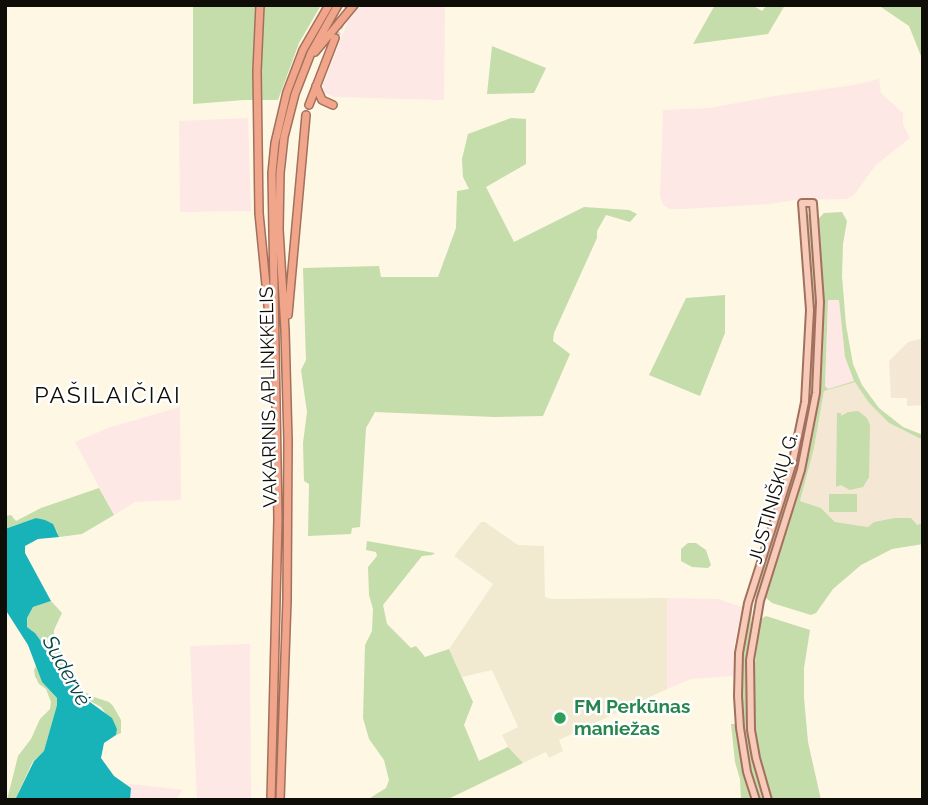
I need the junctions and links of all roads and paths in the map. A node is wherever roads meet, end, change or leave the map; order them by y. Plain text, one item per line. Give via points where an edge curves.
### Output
1 (260, 5) edge
2 (329, 5) edge
3 (338, 5) edge
4 (354, 5) edge
5 (335, 38) tunnel mouth
6 (309, 52) junction
7 (316, 86) junction
8 (309, 105) dead end
9 (333, 105) dead end
10 (306, 115) dead end
11 (275, 187) junction
12 (285, 330) junction
13 (277, 377) junction
14 (271, 800) edge
15 (280, 800) edge
16 (756, 800) edge
17 (768, 800) edge

1 - 13 highway via 259,213
2 - 6 highway, VAKARINIS APLINKKELIS
3 - 6 highway, VAKARINIS APLINKKELIS
4 - 6 highway
5 - 7 highway
6 - 11 highway, VAKARINIS APLINKKELIS via 287,123
6 - 11 highway, VAKARINIS APLINKKELIS via 281,113 275,143
7 - 8 highway
7 - 9 highway via 320,97
10 - 12 highway
11 - 12 highway, VAKARINIS APLINKKELIS
11 - 13 highway, VAKARINIS APLINKKELIS
12 - 15 highway, VAKARINIS APLINKKELIS via 288,555
13 - 14 highway, VAKARINIS APLINKKELIS via 278,582
16 - 17 main road, JUSTINIŠKIŲ G. via 741,737 738,667 748,603 792,465 805,402 810,310 802,203 813,203 821,312 815,402 801,470 757,610 750,660 751,730

